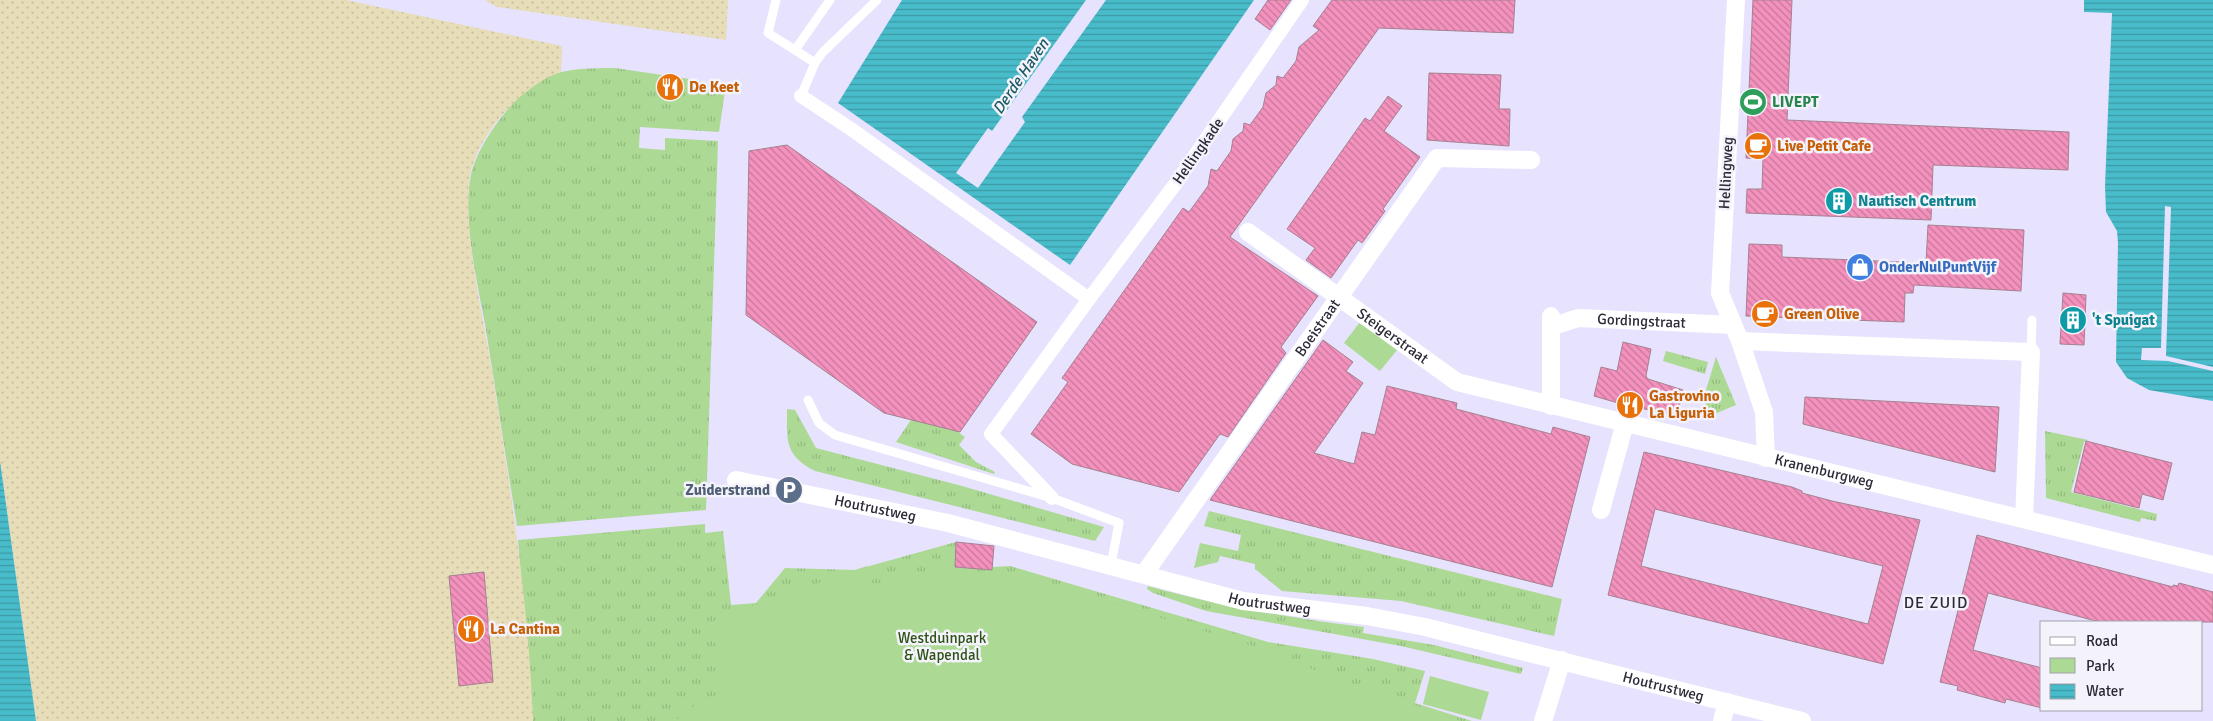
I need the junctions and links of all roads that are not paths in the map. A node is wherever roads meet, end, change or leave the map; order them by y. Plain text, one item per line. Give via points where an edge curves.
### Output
1 (776, 0) edge
2 (830, 0) edge
3 (877, 0) edge
4 (1302, 0) edge
5 (1736, 0) edge
6 (795, 50) junction
7 (815, 63) junction
8 (800, 96) joint
9 (1531, 160) dead end
10 (1248, 232) dead end
11 (1340, 298) junction
12 (1089, 299) junction
13 (2032, 320) dead end
14 (1737, 333) junction
15 (2031, 352) junction
16 (808, 400) dead end
17 (1551, 406) junction
18 (1625, 423) junction
19 (1766, 458) junction
20 (736, 480) dead end
21 (1052, 498) junction
22 (1601, 510) dead end
23 (2024, 519) junction
24 (2213, 564) edge
25 (1111, 565) junction
26 (1144, 574) junction
27 (1562, 660) junction
28 (1727, 702) junction
29 (1543, 721) edge
30 (1722, 721) edge
31 (1802, 721) edge

1 - 6 lane via 768,33
2 - 6 lane
3 - 7 lane
4 - 12 street, Hellingkade via 1176,183
5 - 14 street, Hellingweg via 1720,293
6 - 7 lane
7 - 8 lane
8 - 12 street via 851,128
9 - 11 street, Boeistraat via 1437,158
10 - 11 street, Steigerstraat
11 - 17 street, Steigerstraat via 1457,382
11 - 26 street, Boeistraat
12 - 21 street, Hellingkade via 991,434
13 - 15 lane
14 - 15 street
14 - 17 street, Gordingstraat via 1578,318 1551,321
14 - 19 street, Hellingweg via 1764,412
15 - 23 street
16 - 21 lane via 819,423 835,435
17 - 18 street, Kranenburgweg
18 - 19 street, Kranenburgweg
18 - 22 street
19 - 23 street, Kranenburgweg
20 - 25 street, Houtrustweg via 948,523
21 - 25 lane via 1119,523
23 - 24 street, Kranenburgweg
25 - 26 street, Houtrustweg
26 - 27 street, Houtrustweg via 1243,600 1367,616
27 - 28 street, Houtrustweg
27 - 29 street
28 - 30 street
28 - 31 street, Houtrustweg

